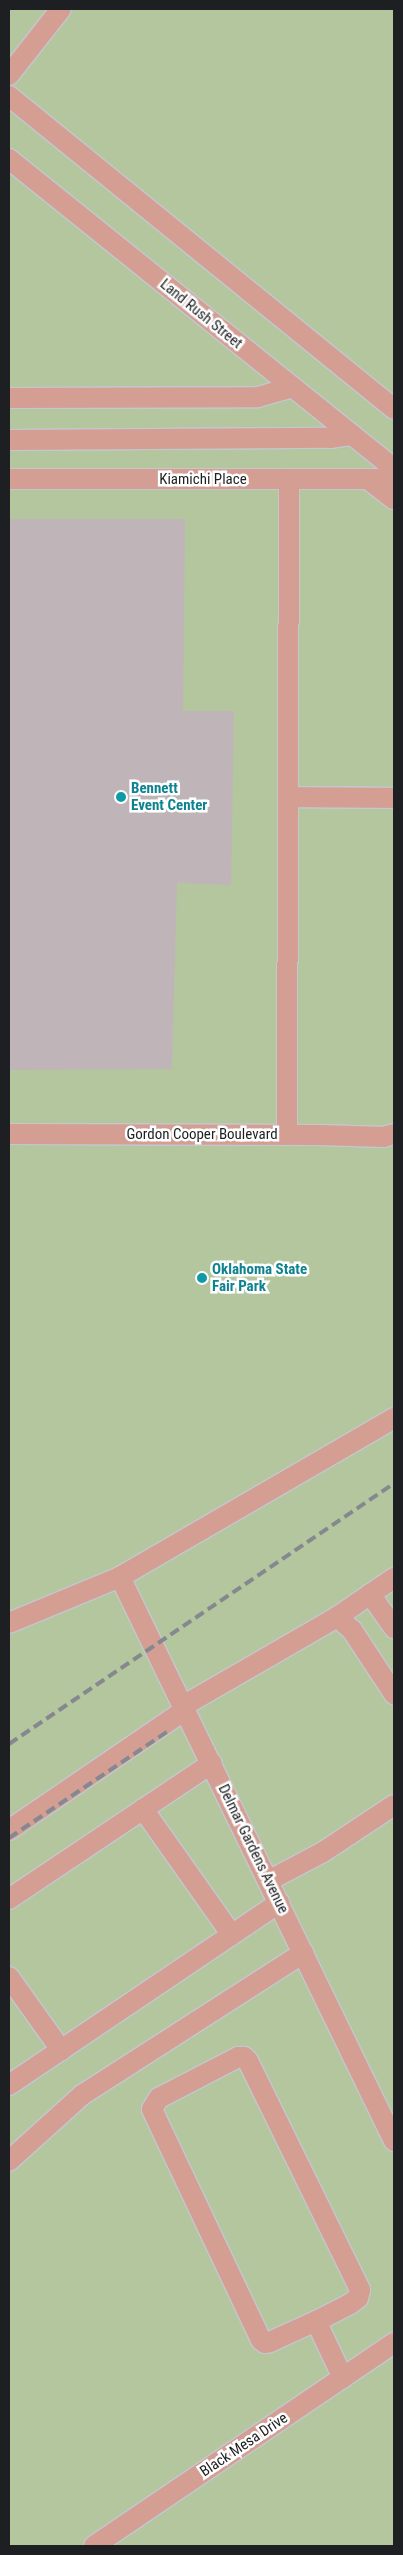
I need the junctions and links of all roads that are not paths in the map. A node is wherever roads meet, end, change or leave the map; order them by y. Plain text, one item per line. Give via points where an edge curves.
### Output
1 (61, 9) edge
2 (9, 75) edge
3 (9, 96) edge
4 (9, 159) edge
5 (292, 388) junction
6 (9, 398) edge
7 (394, 409) edge
8 (352, 435) junction
9 (9, 440) edge
10 (394, 471) edge
11 (9, 479) edge
12 (368, 479) junction
13 (289, 480) junction
14 (394, 499) edge
15 (288, 797) junction
16 (394, 798) edge
17 (9, 1134) edge
18 (394, 1134) edge
19 (287, 1135) junction
20 (394, 1418) edge
21 (394, 1578) edge
22 (123, 1585) junction
23 (370, 1594) junction
24 (337, 1617) junction
25 (9, 1623) edge
26 (394, 1628) edge
27 (394, 1694) edge
28 (184, 1708) junction
29 (212, 1764) junction
30 (394, 1805) edge
31 (143, 1809) junction
32 (9, 1830) edge
33 (268, 1881) junction
34 (9, 1899) edge
35 (279, 1903) junction
36 (232, 1935) junction
37 (303, 1953) junction
38 (9, 1977) edge
39 (61, 2050) junction
40 (9, 2085) edge
41 (394, 2140) edge
42 (9, 2161) edge
43 (316, 2321) junction
44 (394, 2343) edge
45 (343, 2378) junction
46 (94, 2546) edge

1 - 2 street
3 - 7 street
4 - 5 street, Land Rush Street
5 - 6 street via 258,397
5 - 8 street, Land Rush Street
8 - 9 street via 330,438
8 - 10 street, Land Rush Street
10 - 12 street, Kiamichi Place via 386,479
11 - 13 street, Kiamichi Place
12 - 13 street, Kiamichi Place
12 - 14 street
13 - 15 street
15 - 16 street
15 - 19 street
17 - 19 street, Gordon Cooper Boulevard
18 - 19 street, Gordon Cooper Boulevard via 383,1137
20 - 22 street
21 - 23 street
22 - 25 street via 101,1584
22 - 28 street, Delmar Gardens Avenue
23 - 24 street
23 - 26 street
24 - 27 street via 352,1630
24 - 28 street
28 - 29 street, Delmar Gardens Avenue
28 - 32 street
29 - 31 street
29 - 33 street, Delmar Gardens Avenue
30 - 33 street via 323,1852
31 - 34 street
31 - 36 street
33 - 35 street, Delmar Gardens Avenue
35 - 36 street
35 - 37 street, Delmar Gardens Avenue
36 - 39 street
37 - 41 street, Delmar Gardens Avenue
37 - 42 street via 82,2095
38 - 39 street
39 - 40 street
43 - 43 street via 350,2304 358,2298 360,2290 248,2061 238,2058 159,2098 152,2109 261,2340 270,2342
43 - 45 street
44 - 45 street, Black Mesa Drive
45 - 46 street, Black Mesa Drive

